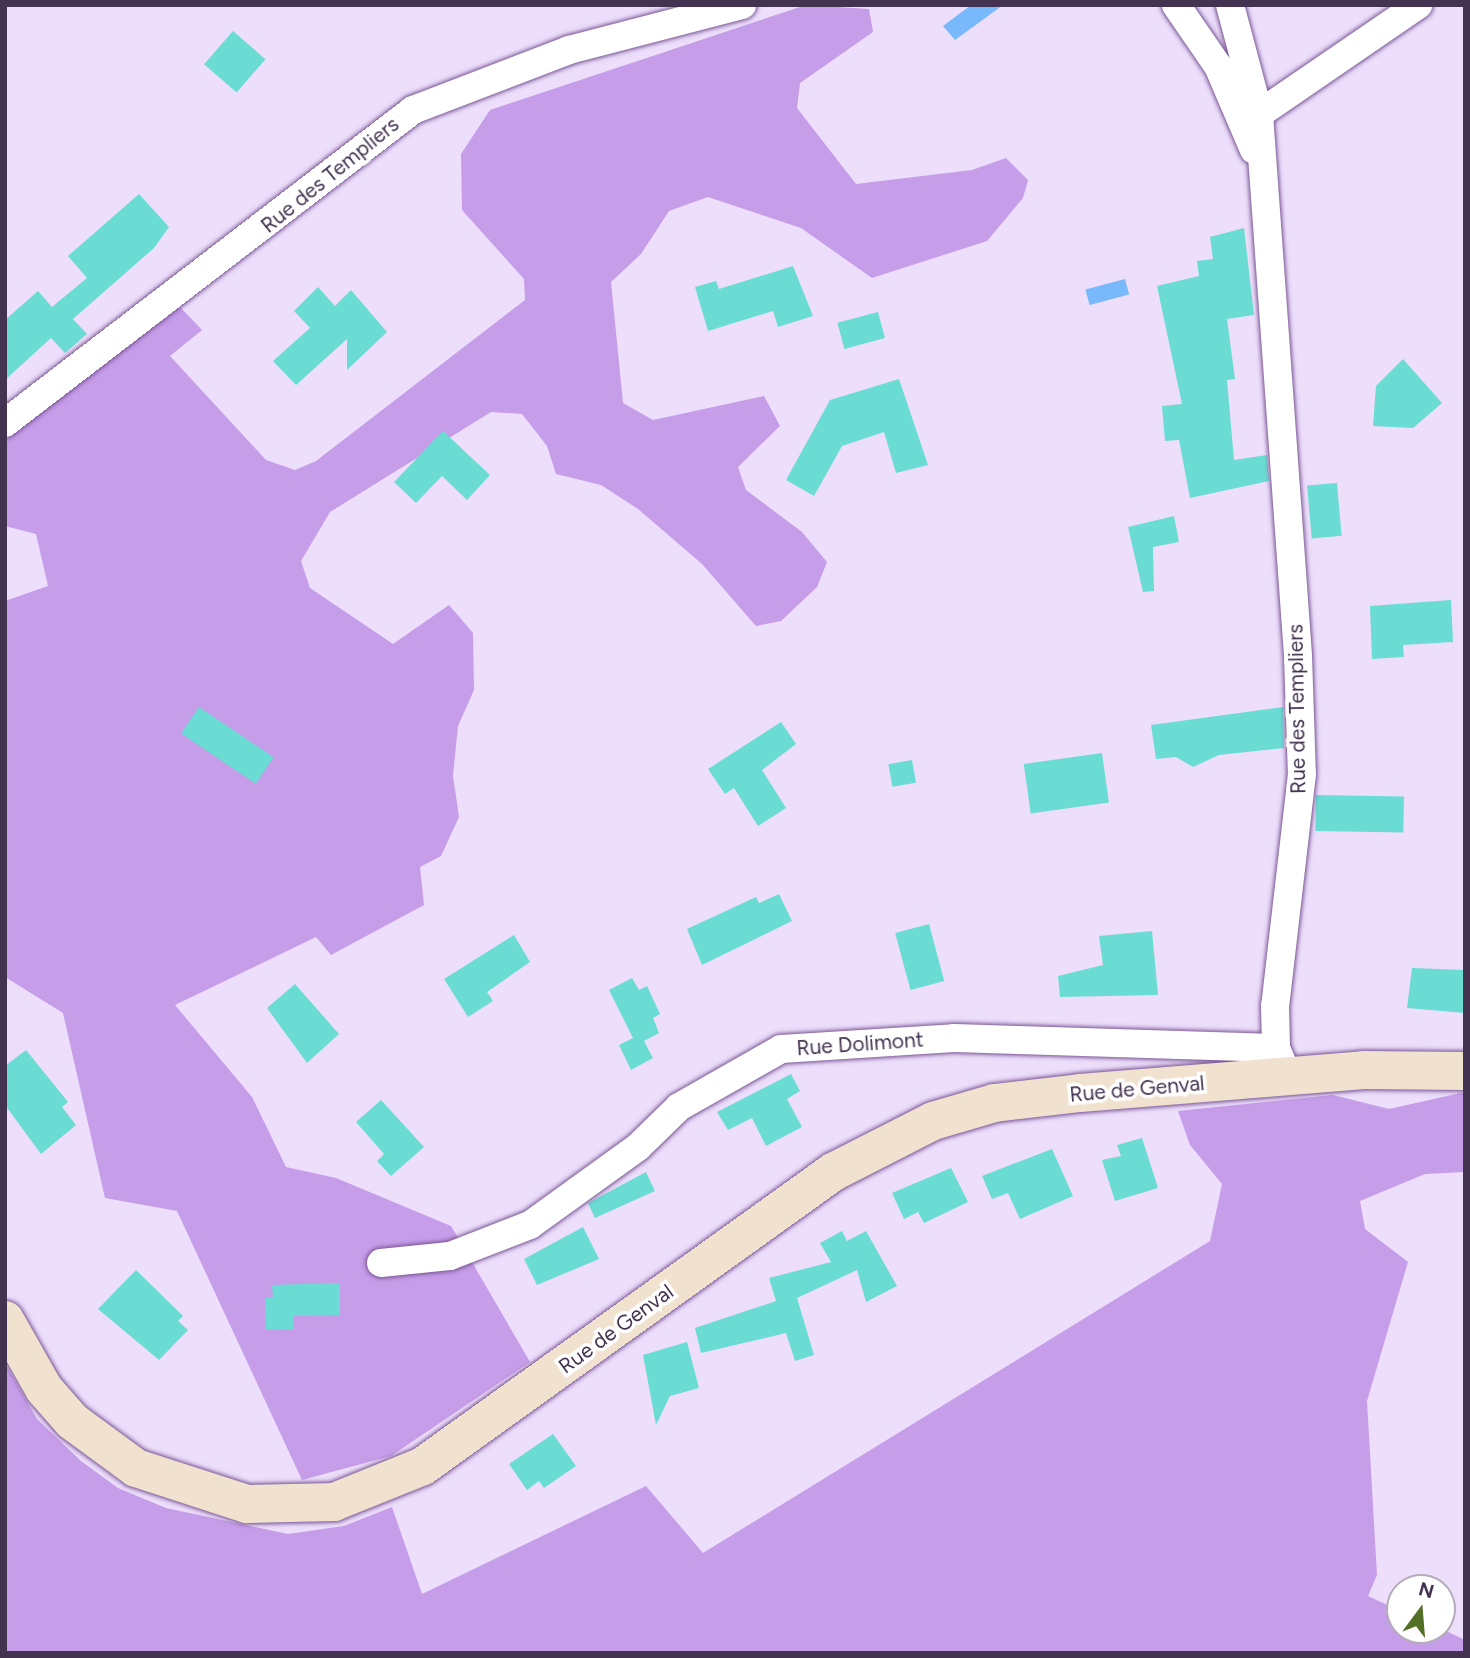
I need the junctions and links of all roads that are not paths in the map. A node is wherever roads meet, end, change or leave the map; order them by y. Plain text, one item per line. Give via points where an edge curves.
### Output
1 (741, 5) edge
2 (1176, 5) edge
3 (1230, 5) edge
4 (1418, 5) edge
5 (1259, 114) junction
6 (1262, 163) junction
7 (5, 422) edge
8 (1282, 1062) junction
9 (1465, 1071) edge
10 (381, 1263) dead end
11 (5, 1320) edge

1 - 7 street, Rue des Templiers via 569,50 413,110
2 - 6 street, Rue des Templiers via 1218,66
3 - 5 street, Rue des Templiers
4 - 5 street
5 - 6 street, Rue des Templiers
6 - 8 street, Rue des Templiers via 1301,729
8 - 9 street
8 - 10 street, Rue Dolimont via 954,1038 781,1049 679,1107 638,1147 530,1225 450,1256
8 - 11 street, Rue de Genval via 994,1103 888,1141 833,1172 424,1466 334,1502 247,1504 136,1468 72,1421 44,1389

